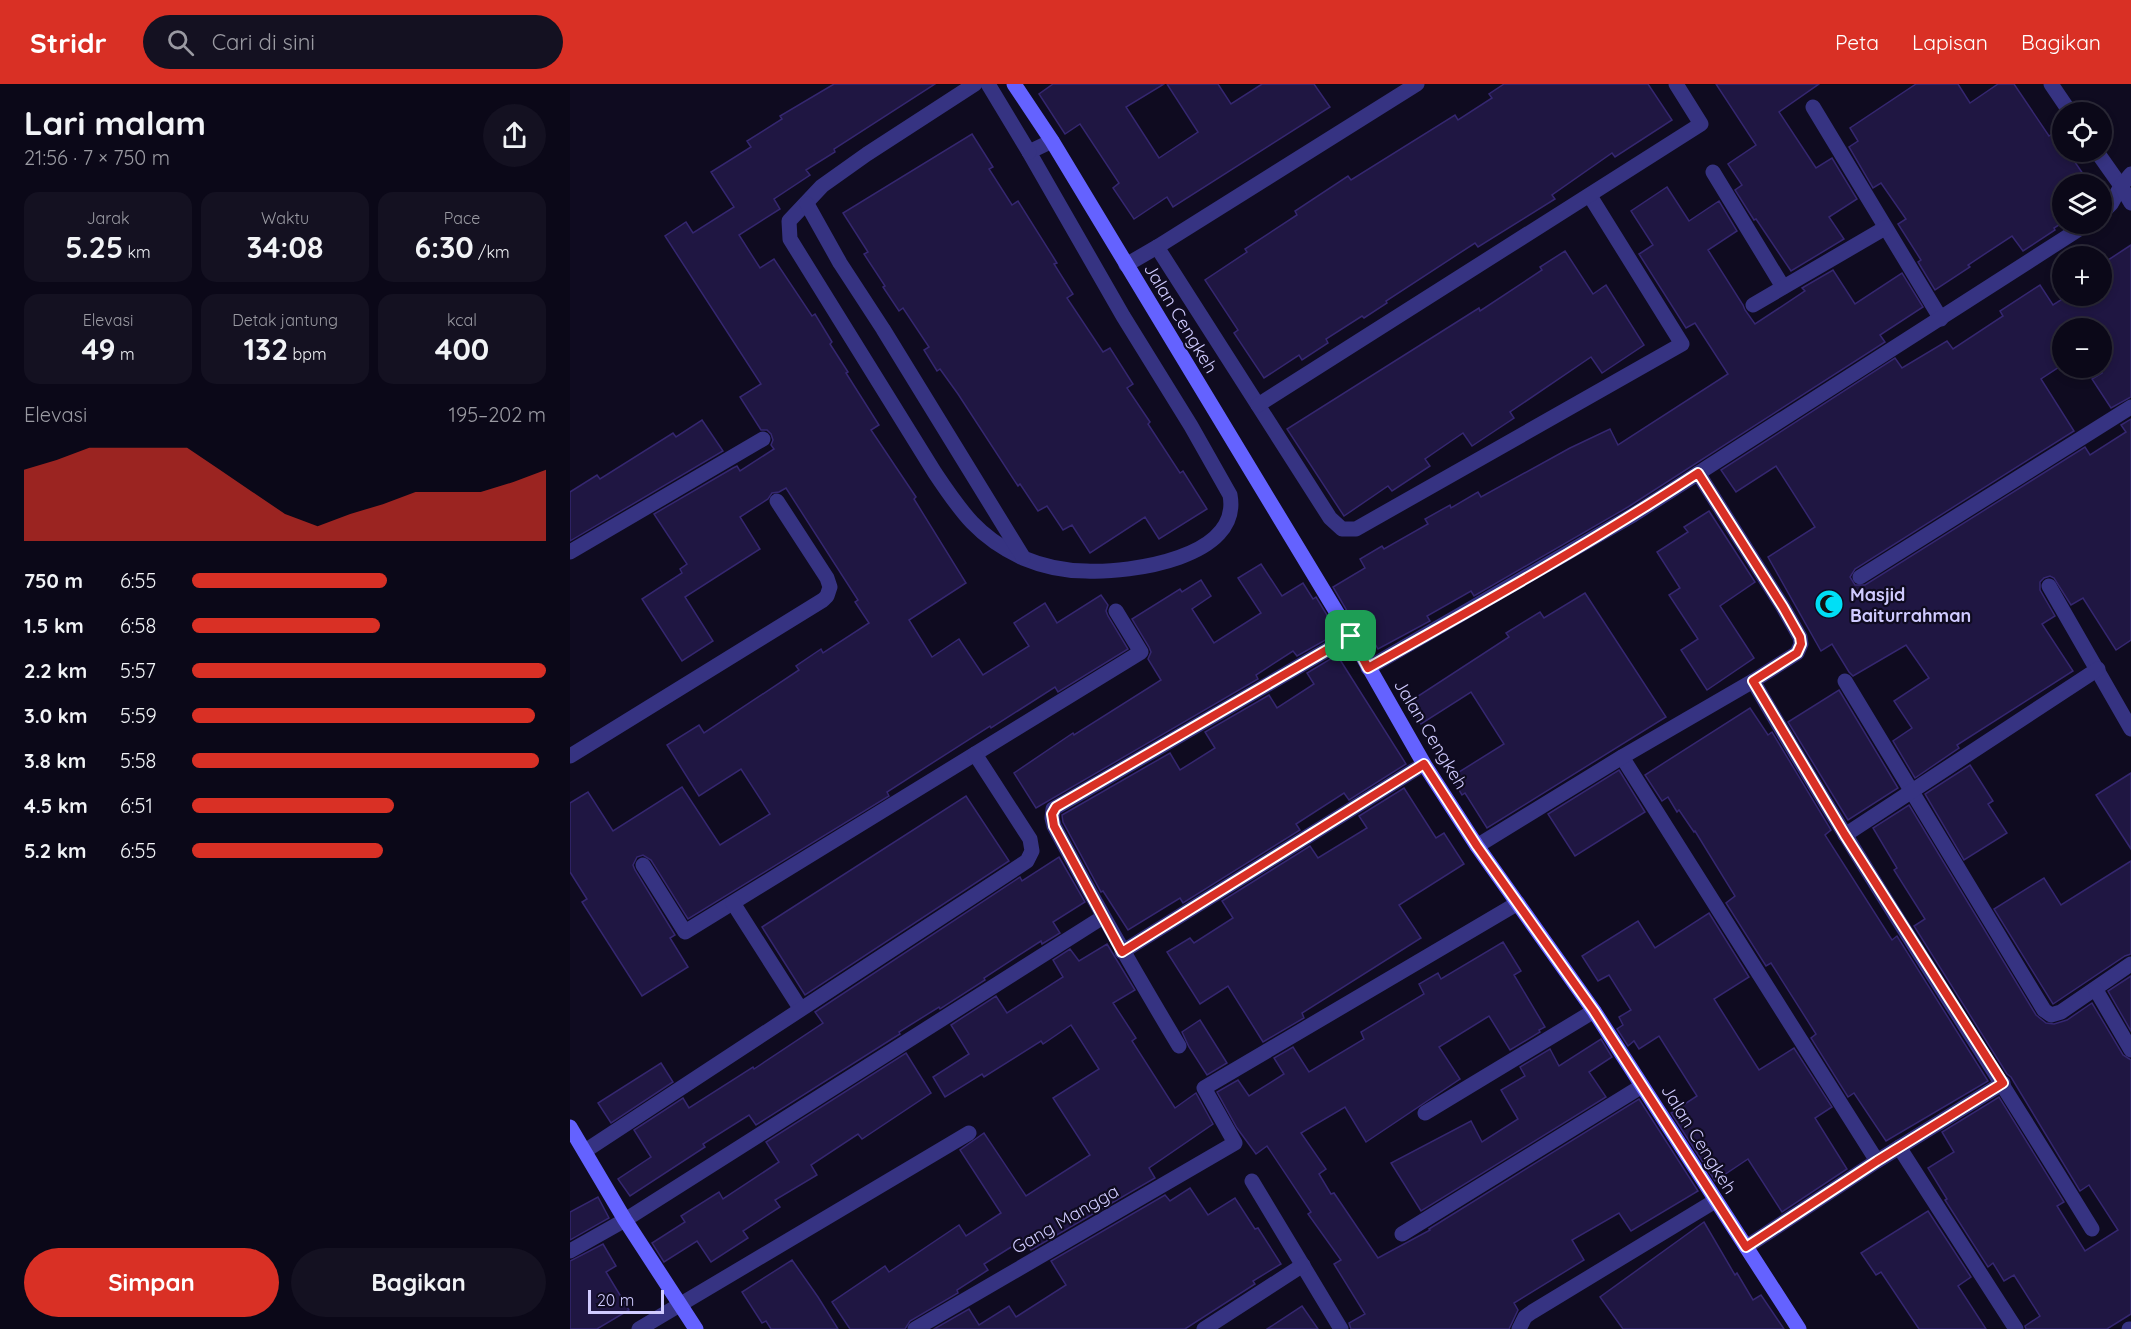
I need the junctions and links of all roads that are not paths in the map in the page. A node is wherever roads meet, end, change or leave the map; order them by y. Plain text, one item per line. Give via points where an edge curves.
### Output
1 (975, 84) edge
2 (988, 84) edge
3 (1014, 84) edge
4 (1417, 84) edge
5 (1676, 84) edge
6 (2051, 84) edge
7 (2063, 102) edge
8 (1813, 107) dead end
9 (1052, 141) junction
10 (1029, 152) junction
11 (2107, 162) edge
12 (1713, 172) dead end
13 (2126, 180) edge
14 (1590, 196) junction
15 (2112, 202) edge
16 (2131, 203) edge
17 (807, 204) junction
18 (1885, 228) junction
19 (2072, 234) edge
20 (1157, 247) junction
21 (1126, 265) junction
22 (1783, 287) junction
23 (1752, 305) dead end
24 (1941, 319) junction
25 (1258, 405) junction
26 (2131, 407) edge
27 (763, 439) dead end
28 (1698, 473) junction
29 (777, 501) dead end
30 (570, 552) edge
31 (1023, 558) junction
32 (1860, 577) dead end
33 (2049, 586) dead end
34 (1116, 611) dead end
35 (1351, 636) junction
36 (1368, 668) junction
37 (2098, 669) junction
38 (1753, 681) junction
39 (1845, 681) dead end
40 (2131, 729) edge
41 (975, 754) junction
42 (570, 756) edge
43 (1622, 758) junction
44 (1424, 764) junction
45 (1911, 793) junction
46 (1845, 835) junction
47 (1477, 846) junction
48 (644, 865) dead end
49 (733, 903) junction
50 (1518, 903) junction
51 (1103, 917) junction
52 (1122, 952) junction
53 (2131, 964) edge
54 (2096, 990) junction
55 (800, 1008) junction
56 (1594, 1011) junction
57 (1179, 1047) dead end
58 (2131, 1050) edge
59 (2003, 1083) junction
60 (1642, 1086) junction
61 (1425, 1113) dead end
62 (570, 1127) edge
63 (969, 1133) dead end
64 (1899, 1147) junction
65 (585, 1151) junction
66 (1877, 1161) junction
67 (1252, 1181) dead end
68 (1715, 1202) junction
69 (625, 1220) junction
70 (2092, 1229) dead end
71 (1402, 1234) dead end
72 (1746, 1247) junction
73 (570, 1251) edge
74 (1303, 1265) junction
75 (680, 1305) junction
76 (639, 1329) edge
77 (696, 1329) edge
78 (915, 1329) edge
79 (1203, 1329) edge
80 (1341, 1329) edge
81 (1519, 1329) edge
82 (1799, 1329) edge
83 (2016, 1329) edge

1 - 17 street via 858,160 822,186
2 - 10 street
3 - 9 street, Jalan Cengkeh
4 - 20 street
5 - 14 street via 1701,124
6 - 7 street
8 - 18 street
9 - 10 street
9 - 21 street, Jalan Cengkeh
10 - 31 street via 1223,481 1232,505 1226,526 1205,545 1151,566 1085,572 1044,566
11 - 13 street
12 - 22 street
13 - 15 street
13 - 16 street
14 - 25 street
14 - 25 street via 1682,344 1356,529 1342,528 1330,518
17 - 31 street
17 - 31 street via 789,220 793,248 958,507 976,528
18 - 22 street
18 - 24 street
19 - 24 street
20 - 21 street
20 - 25 street
21 - 35 street, Jalan Cengkeh
22 - 23 street
24 - 28 street
26 - 32 street
27 - 30 street
28 - 36 street via 1567,555
28 - 38 street via 1800,637 1797,653
29 - 42 street via 827,578 827,596
33 - 37 street
34 - 41 street via 1140,652
35 - 36 street, Jalan Cengkeh
35 - 51 street via 1053,809 1054,826
36 - 44 street, Jalan Cengkeh
37 - 40 street
37 - 45 street
38 - 43 street
38 - 46 street
39 - 45 street
41 - 49 street
41 - 55 street via 1030,839 1031,856
43 - 47 street
43 - 66 street
44 - 47 street, Jalan Cengkeh
44 - 52 street
45 - 46 street
45 - 54 street via 2044,1010 2057,1014
46 - 59 street
47 - 50 street, Jalan Cengkeh
48 - 49 street via 685,932
49 - 55 street
50 - 56 street, Jalan Cengkeh
50 - 78 street, Gang Mangga via 1204,1088 1235,1143
51 - 52 street
51 - 69 street
52 - 57 street
53 - 54 street
54 - 58 street
55 - 65 street
56 - 60 street, Jalan Cengkeh
56 - 61 street
59 - 64 street
59 - 70 street
60 - 68 street, Jalan Cengkeh
60 - 71 street
62 - 65 street
63 - 75 street
64 - 66 street
64 - 83 street
65 - 69 street
66 - 72 street
67 - 74 street
68 - 72 street, Jalan Cengkeh
68 - 81 street via 1532,1312
69 - 73 street
69 - 75 street
72 - 82 street, Jalan Cengkeh
74 - 79 street
74 - 80 street
75 - 76 street
75 - 77 street

